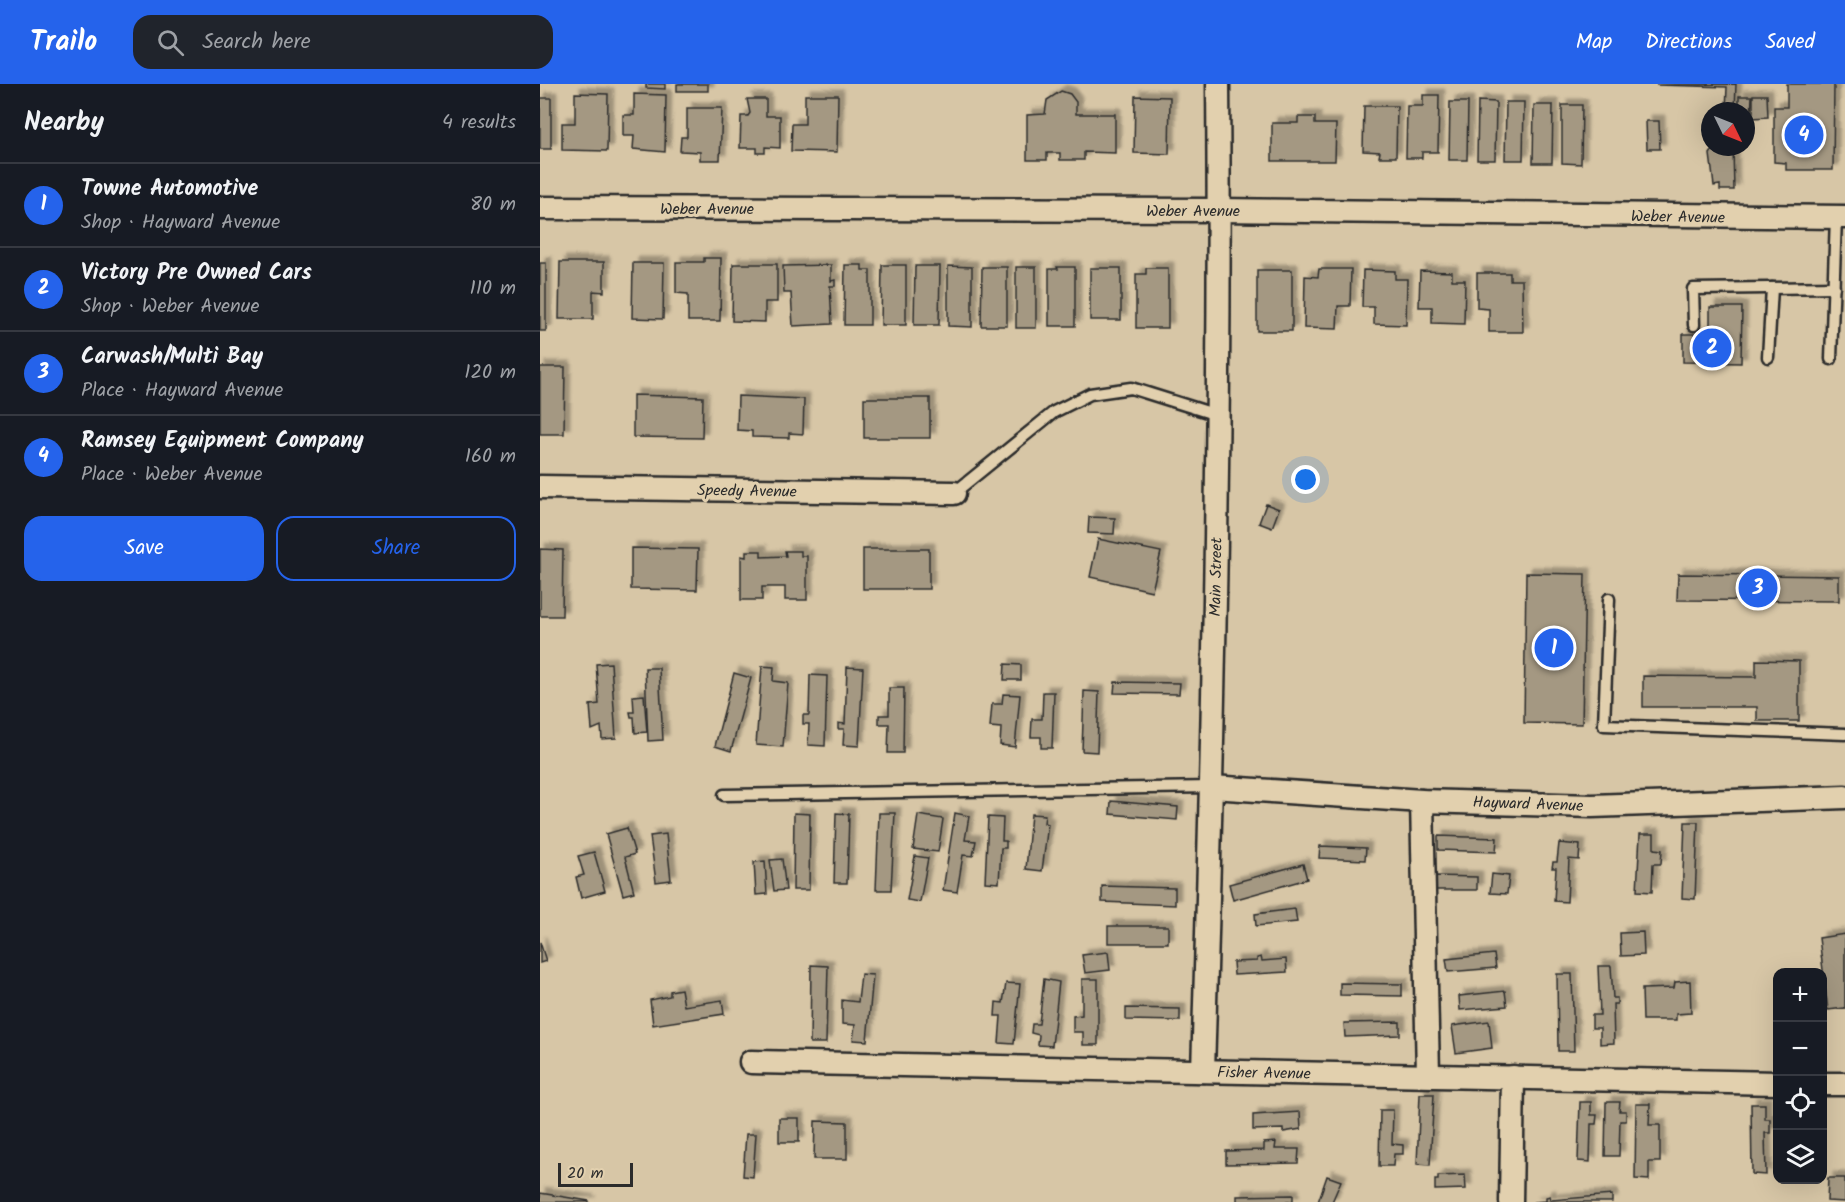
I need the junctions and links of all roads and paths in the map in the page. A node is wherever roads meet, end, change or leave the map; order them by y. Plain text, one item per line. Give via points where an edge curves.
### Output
1 (1218, 84) edge
2 (540, 208) edge
3 (1219, 210) junction
4 (1841, 218) edge
5 (1834, 286) junction
6 (1772, 288) junction
7 (1694, 325) dead end
8 (1768, 357) dead end
9 (1832, 359) dead end
10 (1217, 415) junction
11 (540, 487) edge
12 (954, 493) joint
13 (1609, 599) dead end
14 (1845, 734) edge
15 (1212, 787) junction
16 (724, 795) dead end
17 (1845, 797) edge
18 (1422, 801) junction
19 (751, 1062) dead end
20 (1203, 1071) junction
21 (1428, 1074) junction
22 (1513, 1077) junction
23 (1773, 1083) edge
24 (1827, 1084) edge
25 (1845, 1084) edge
26 (1511, 1202) edge

1 - 3 street, Main Street
2 - 3 street, Weber Avenue
3 - 4 street, Weber Avenue
3 - 10 street, Main Street
4 - 5 lane
5 - 6 lane
5 - 9 lane
6 - 7 lane via 1693,289
6 - 8 lane
10 - 12 lane via 1131,388 1090,394 1054,411
10 - 15 street, Main Street
11 - 12 street, Speedy Avenue
13 - 14 lane via 1604,725
15 - 16 lane
15 - 18 street, Hayward Avenue
15 - 20 street, Main Street
17 - 18 street, Hayward Avenue via 1592,806
18 - 21 street
19 - 20 street, Fisher Avenue
20 - 21 street, Fisher Avenue
21 - 22 street, Fisher Avenue
22 - 23 street, Fisher Avenue
22 - 26 street
24 - 25 street

